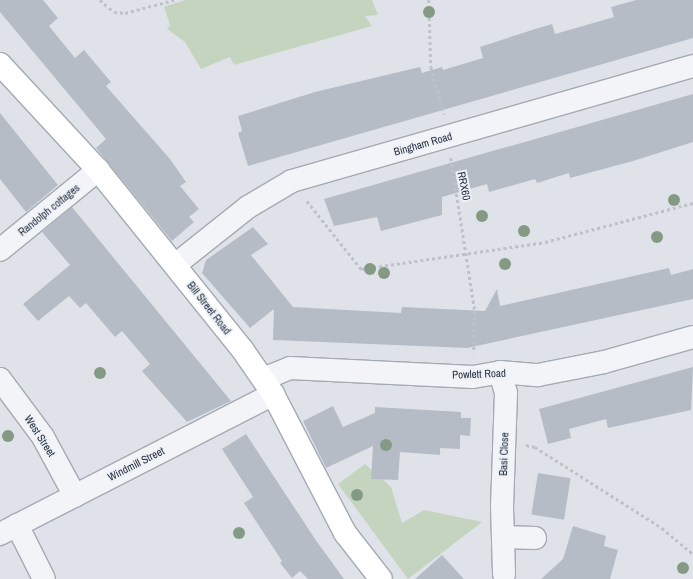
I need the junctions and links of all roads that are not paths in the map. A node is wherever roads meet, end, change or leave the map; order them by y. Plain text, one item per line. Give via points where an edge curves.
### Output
1 (0, 64) edge
2 (693, 66) edge
3 (98, 170) junction
4 (0, 250) edge
5 (175, 265) junction
6 (693, 337) edge
7 (500, 372) junction
8 (0, 379) edge
9 (268, 387) junction
10 (75, 496) junction
11 (8, 529) edge
12 (503, 537) junction
13 (534, 538) dead end
14 (504, 574) dead end
15 (44, 579) edge
16 (381, 579) edge

1 - 3 main road, Bill Street Road
2 - 5 street, Bingham Road via 292,182 248,207
3 - 4 street, Randolph cottages
3 - 5 main road, Bill Street Road
5 - 9 main road, Bill Street Road
6 - 7 street, Powlett Road via 604,362 538,375
7 - 9 street, Powlett Road via 473,377 290,368
7 - 12 street, Basi Close via 506,393
8 - 10 street, West Street via 43,437
9 - 10 street, Windmill Street
9 - 16 main road, Bill Street Road via 345,533
10 - 11 street, Windmill Street
11 - 15 street
12 - 13 street
12 - 14 street, Basi Close

